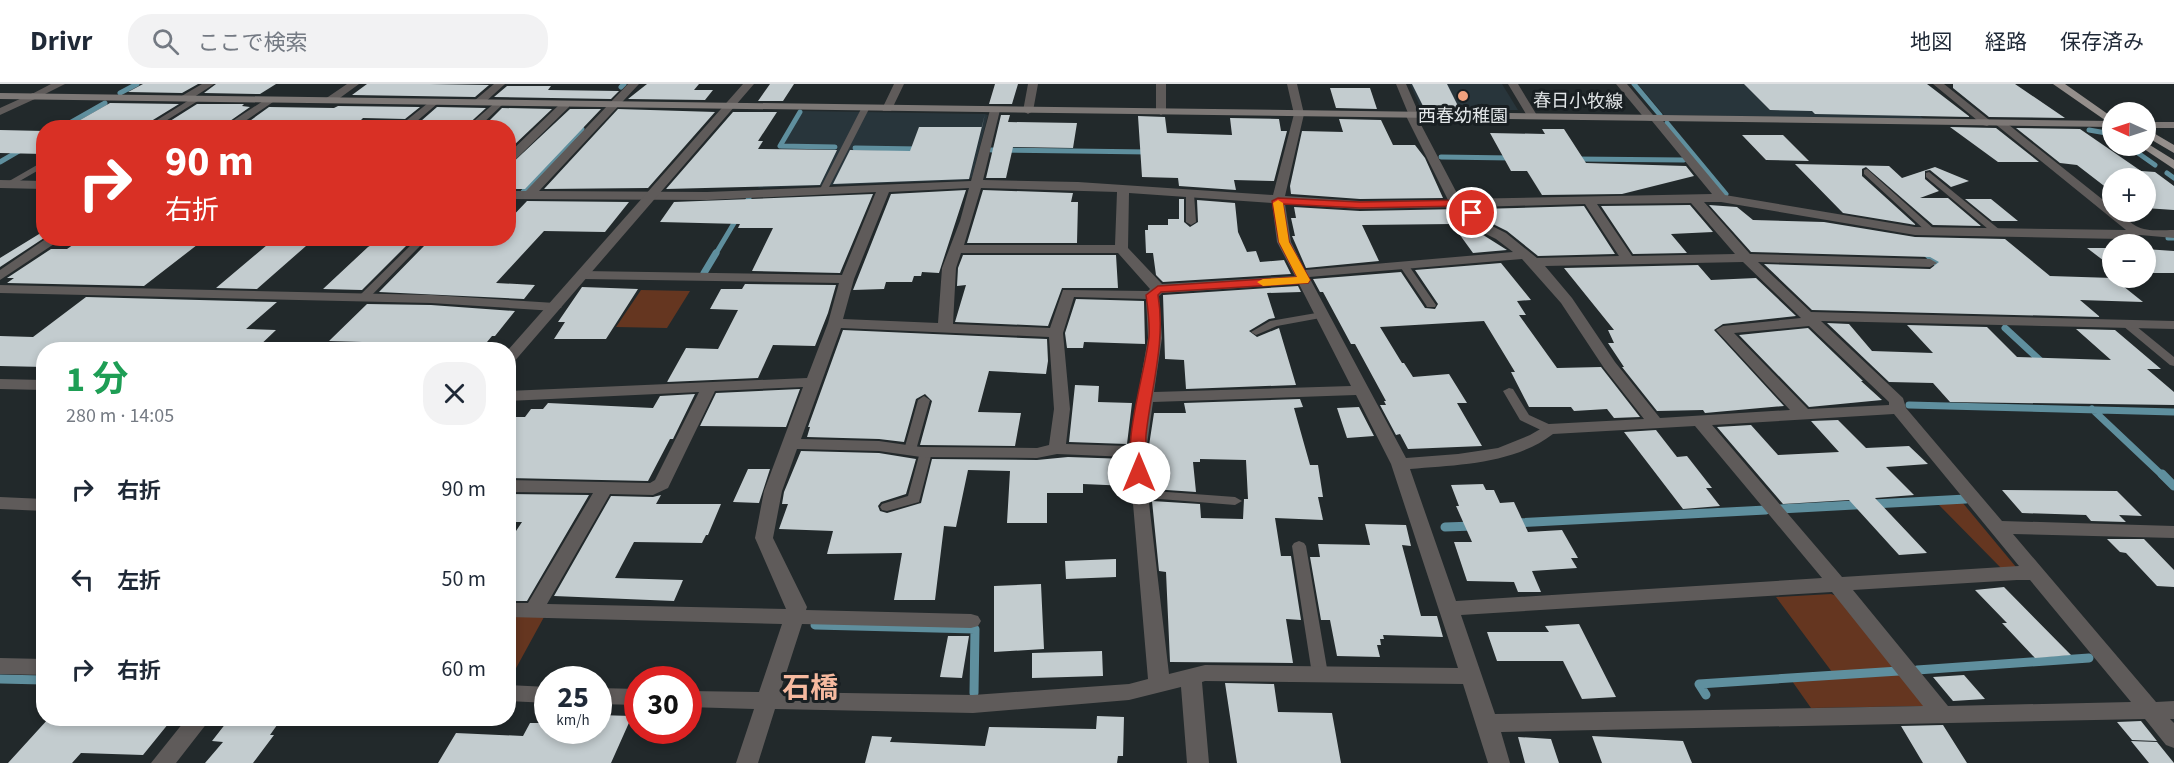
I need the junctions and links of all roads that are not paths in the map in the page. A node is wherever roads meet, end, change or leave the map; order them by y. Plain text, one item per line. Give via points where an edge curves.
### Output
1 (60, 84) edge
2 (209, 84) edge
3 (354, 84) edge
4 (500, 84) edge
5 (634, 84) edge
6 (749, 84) edge
7 (898, 84) edge
8 (1034, 84) edge
9 (1161, 84) edge
10 (1292, 84) edge
11 (1401, 84) edge
12 (1513, 84) edge
13 (1621, 84) edge
14 (1938, 84) edge
15 (2058, 84) edge
16 (2076, 84) edge
17 (0, 96) edge
18 (33, 96) junction
19 (184, 99) junction
20 (196, 99) junction
21 (269, 100) junction
22 (330, 101) junction
23 (433, 102) junction
24 (2103, 102) edge
25 (478, 103) junction
26 (498, 104) junction
27 (565, 105) junction
28 (614, 105) junction
29 (729, 107) junction
30 (865, 109) junction
31 (887, 109) junction
32 (995, 110) junction
33 (1028, 111) junction
34 (0, 112) edge
35 (1161, 112) junction
36 (1299, 114) junction
37 (1413, 116) junction
38 (2102, 116) edge
39 (1533, 117) junction
40 (1652, 118) junction
41 (161, 120) edge
42 (239, 120) edge
43 (411, 120) edge
44 (480, 120) edge
45 (1987, 123) junction
46 (2000, 123) junction
47 (2102, 123) edge
48 (2156, 125) edge
49 (2174, 125) edge
50 (2156, 138) edge
51 (2174, 150) edge
52 (516, 153) edge
53 (2156, 153) edge
54 (2174, 165) edge
55 (36, 167) edge
56 (1867, 172) dead end
57 (1929, 175) dead end
58 (4, 184) edge
59 (976, 184) junction
60 (36, 185) edge
61 (884, 188) junction
62 (823, 190) junction
63 (1123, 190) junction
64 (1190, 194) junction
65 (516, 195) edge
66 (529, 195) junction
67 (652, 196) junction
68 (1720, 198) junction
69 (1695, 200) junction
70 (1278, 201) junction
71 (1589, 201) junction
72 (1460, 203) junction
73 (1191, 222) dead end
74 (1931, 231) junction
75 (1997, 232) junction
76 (2138, 232) junction
77 (2174, 234) edge
78 (45, 246) edge
79 (415, 246) edge
80 (954, 249) junction
81 (1121, 249) junction
82 (1529, 258) junction
83 (1746, 258) junction
84 (1628, 260) junction
85 (1930, 263) dead end
86 (1404, 265) junction
87 (583, 275) junction
88 (0, 276) edge
89 (1302, 277) junction
90 (847, 279) junction
91 (0, 288) edge
92 (1155, 292) junction
93 (363, 298) junction
94 (1431, 305) dead end
95 (555, 307) junction
96 (1322, 315) junction
97 (1811, 319) junction
98 (835, 323) junction
99 (2127, 324) junction
100 (2174, 325) edge
101 (945, 328) junction
102 (1257, 332) dead end
103 (1056, 333) junction
104 (516, 351) edge
105 (2174, 363) edge
106 (813, 382) junction
107 (0, 384) edge
108 (36, 385) edge
109 (709, 387) junction
110 (1361, 390) junction
111 (1509, 391) dead end
112 (516, 396) edge
113 (1145, 397) junction
114 (924, 400) dead end
115 (1898, 409) junction
116 (1803, 414) junction
117 (1699, 420) junction
118 (1656, 423) junction
119 (1549, 429) junction
120 (792, 444) junction
121 (1057, 449) junction
122 (918, 451) junction
123 (1137, 452) junction
124 (1400, 464) junction
125 (516, 486) edge
126 (604, 488) junction
127 (1140, 494) junction
128 (1234, 501) dead end
129 (0, 503) edge
130 (36, 505) edge
131 (887, 507) dead end
132 (1997, 527) junction
133 (2174, 532) edge
134 (1299, 546) dead end
135 (2036, 574) junction
136 (1837, 584) junction
137 (1449, 609) junction
138 (516, 610) edge
139 (532, 611) junction
140 (794, 617) junction
141 (971, 621) dead end
142 (0, 666) edge
143 (36, 667) edge
144 (1320, 674) junction
145 (1191, 676) junction
146 (1472, 676) junction
147 (1159, 683) junction
148 (516, 693) edge
149 (534, 694) edge
150 (702, 699) edge
151 (767, 701) junction
152 (2150, 710) junction
153 (2174, 710) edge
154 (1942, 714) junction
155 (1487, 723) junction
156 (193, 726) edge
157 (2174, 739) edge
158 (162, 763) edge
159 (747, 763) edge
160 (1198, 763) edge
161 (1498, 763) edge

1 - 18 street
2 - 19 street
3 - 22 street
4 - 25 street
5 - 28 street
6 - 29 street
7 - 31 street
8 - 33 street
9 - 35 street
10 - 36 street
11 - 37 street
12 - 39 street
13 - 40 street
14 - 45 street
15 - 38 main road
16 - 24 main road
17 - 18 main road, 春日小牧線
18 - 19 main road, 春日小牧線
18 - 34 street
19 - 20 main road, 春日小牧線
20 - 21 main road, 春日小牧線
20 - 41 lane
21 - 22 main road, 春日小牧線
21 - 42 street
22 - 23 main road, 春日小牧線
23 - 25 main road, 春日小牧線
23 - 43 street
25 - 26 main road, 春日小牧線
26 - 27 main road, 春日小牧線
26 - 44 street
27 - 28 main road, 春日小牧線
27 - 52 street
28 - 29 main road, 春日小牧線
28 - 66 street
29 - 30 main road, 春日小牧線
29 - 67 street
30 - 31 main road, 春日小牧線
30 - 62 lane
31 - 32 main road, 春日小牧線
32 - 33 main road, 春日小牧線
32 - 59 street
33 - 35 main road, 春日小牧線
35 - 36 main road, 春日小牧線
36 - 37 main road, 春日小牧線
36 - 70 street
37 - 39 main road, 春日小牧線
37 - 72 street
39 - 40 main road, 春日小牧線
40 - 45 main road, 春日小牧線
40 - 68 street
45 - 46 main road, 春日小牧線
46 - 47 main road, 春日小牧線
46 - 76 street
48 - 49 main road
50 - 51 main road
53 - 54 main road
55 - 58 lane
56 - 74 lane
57 - 75 lane
58 - 60 street
59 - 61 street
59 - 63 street
59 - 80 street
61 - 62 street
61 - 90 street
62 - 67 street
63 - 64 street
63 - 81 street
64 - 70 street
64 - 73 lane
65 - 66 street
66 - 67 street
67 - 87 street
68 - 69 street
68 - 74 street
69 - 71 street
69 - 83 street
70 - 72 street via 1360,205
70 - 89 street via 1284,242
71 - 72 street
71 - 84 street
72 - 82 street via 1487,229
74 - 75 street
75 - 76 street
76 - 77 street
78 - 88 street
79 - 93 lane
80 - 81 street
80 - 101 street
81 - 92 street
82 - 84 street
82 - 86 street
82 - 118 street via 1567,301 1609,365
83 - 84 street
83 - 85 street
83 - 97 street
86 - 89 street
86 - 94 lane
87 - 90 street
87 - 95 street
89 - 92 street
89 - 96 street
90 - 98 street
91 - 93 street
92 - 103 street via 1068,293
92 - 113 street via 1155,338
93 - 95 street
95 - 104 street
96 - 102 lane via 1274,323
96 - 110 street
97 - 99 street
97 - 115 street via 1897,401
97 - 116 street via 1723,330
98 - 101 street
98 - 106 street
99 - 100 street
99 - 105 lane
101 - 103 street
103 - 121 street via 1062,409
106 - 109 street
106 - 120 street
107 - 108 street
109 - 112 street
109 - 126 street via 662,484 653,489
110 - 113 street
110 - 124 street
111 - 119 lane via 1524,417
113 - 123 street
114 - 122 lane
115 - 116 street
115 - 132 street
116 - 117 street
117 - 118 street
117 - 136 street
118 - 119 street
119 - 124 street via 1518,446 1478,457
120 - 122 street
120 - 140 street via 773,491 764,537 798,607
121 - 122 street via 1037,453
121 - 123 street
122 - 131 lane via 914,499
123 - 127 street
124 - 137 street
125 - 126 street
126 - 139 street
127 - 128 lane
127 - 147 street
129 - 130 street
132 - 133 street
132 - 135 street
134 - 144 lane
135 - 136 street
135 - 152 street
136 - 137 street
136 - 154 street
137 - 146 street
138 - 139 street
139 - 140 street
140 - 141 street
140 - 151 street
142 - 143 street
144 - 145 street
144 - 146 street
145 - 147 street
145 - 160 street
146 - 155 street
147 - 151 street via 1129,692 973,705
148 - 149 street
150 - 151 street
151 - 159 street
152 - 153 street
152 - 154 street
152 - 157 street
154 - 155 street
155 - 161 street
156 - 158 street

